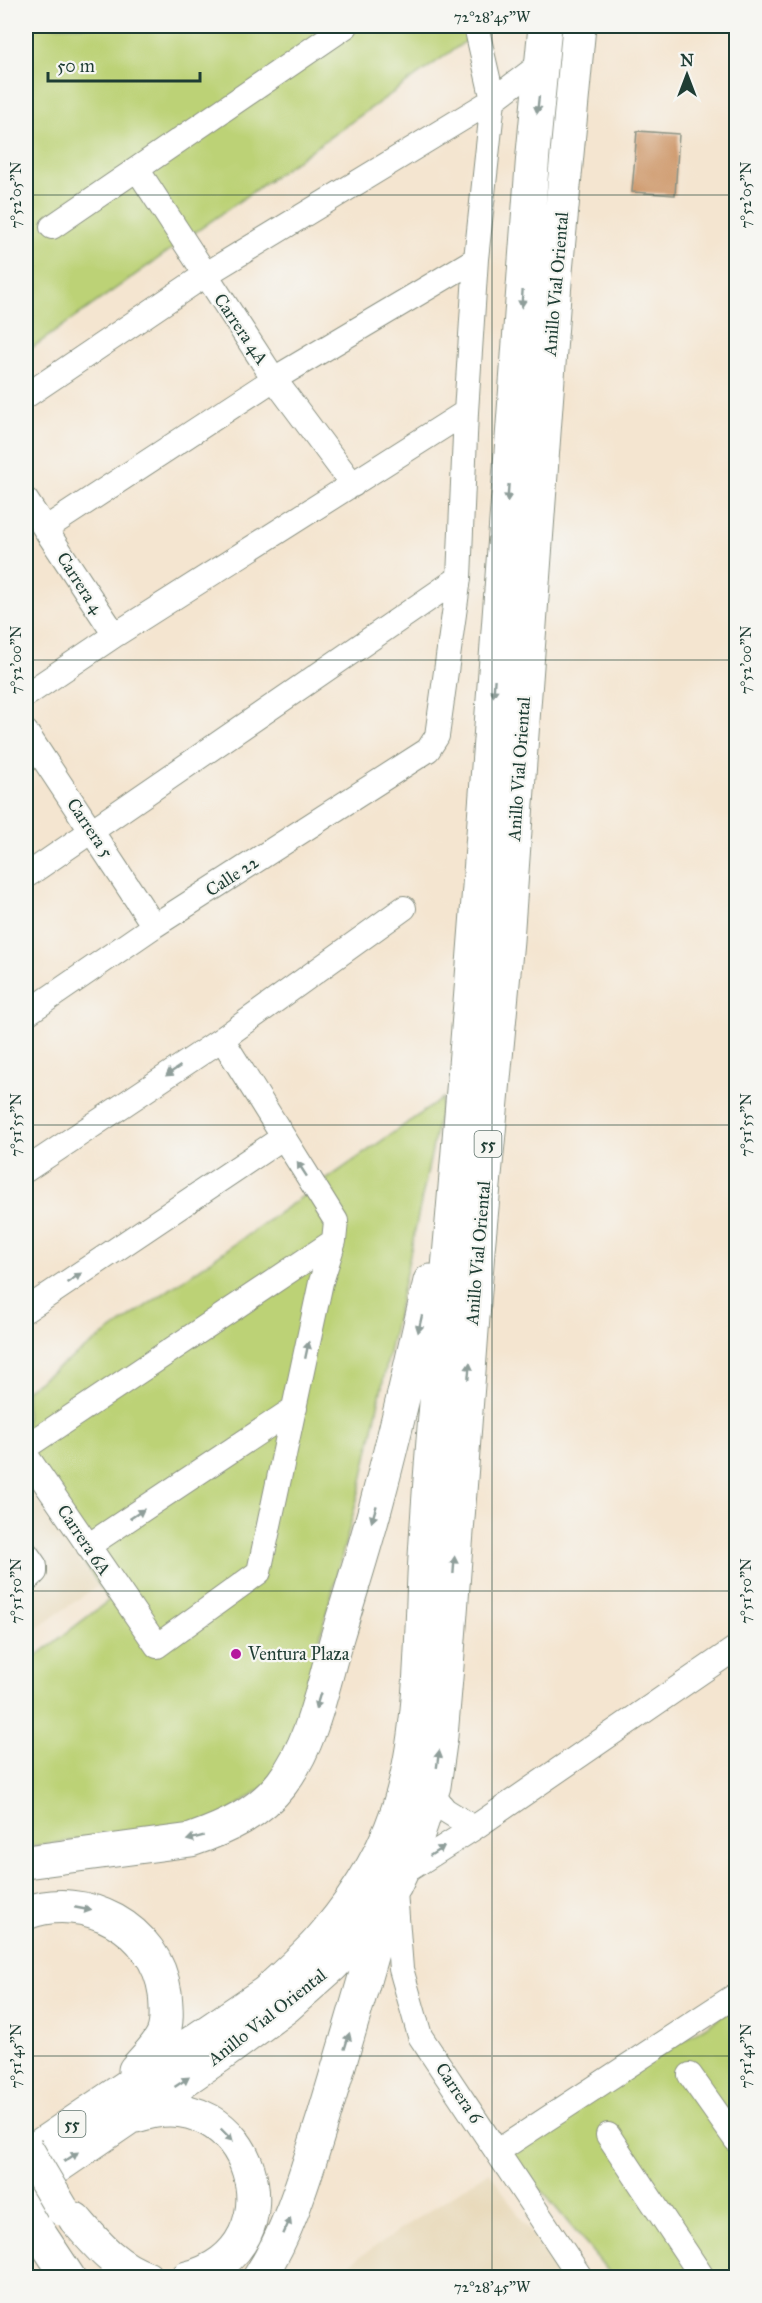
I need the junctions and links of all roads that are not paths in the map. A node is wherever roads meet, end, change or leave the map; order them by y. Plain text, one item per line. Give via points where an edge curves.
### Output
1 (346, 26) edge
2 (476, 26) edge
3 (545, 26) edge
4 (579, 26) edge
5 (542, 63) junction
6 (493, 100) junction
7 (137, 169) junction
8 (52, 227) dead end
9 (476, 258) junction
10 (205, 275) junction
11 (274, 379) junction
12 (26, 396) edge
13 (466, 412) junction
14 (353, 485) junction
15 (26, 500) edge
16 (45, 529) junction
17 (459, 578) junction
18 (115, 635) junction
19 (26, 695) edge
20 (26, 732) edge
21 (93, 831) junction
22 (26, 876) edge
23 (404, 909) dead end
24 (154, 926) junction
25 (26, 1014) edge
26 (222, 1039) junction
27 (282, 1138) junction
28 (26, 1170) edge
29 (454, 1208) junction
30 (334, 1241) junction
31 (26, 1311) edge
32 (295, 1408) junction
33 (26, 1447) edge
34 (26, 1455) edge
35 (88, 1546) junction
36 (26, 1553) edge
37 (26, 1581) edge
38 (736, 1648) edge
39 (432, 1794) junction
40 (474, 1827) junction
41 (26, 1862) edge
42 (394, 1887) junction
43 (26, 1913) edge
44 (736, 1995) edge
45 (690, 2075) dead end
46 (118, 2092) junction
47 (116, 2126) junction
48 (608, 2135) dead end
49 (736, 2140) edge
50 (26, 2148) edge
51 (498, 2151) junction
52 (26, 2155) edge
53 (26, 2188) edge
54 (69, 2214) junction
55 (115, 2277) edge
56 (147, 2277) edge
57 (187, 2277) edge
58 (259, 2277) edge
59 (581, 2277) edge
60 (703, 2277) edge

1 - 7 street
2 - 6 street
3 - 5 highway, Anillo Vial Oriental / 55
39 -> 4 highway, Anillo Vial Oriental / 55 via 446,1677 478,1250 507,940 555,282
5 - 6 street
5 -> 29 highway, Anillo Vial Oriental / 55
6 - 9 street
6 - 10 street
7 - 8 street
7 - 10 street, Carrera 4A
9 - 11 street
9 - 13 street
10 - 11 street, Carrera 4A
10 - 12 street
11 - 14 street, Carrera 4A
11 - 16 street
13 - 14 street
13 - 17 street
14 - 18 street
15 - 16 street, Carrera 4
16 - 18 street, Carrera 4
17 - 21 street
17 - 24 street, Calle 22 via 437,736 428,750
18 - 19 street
20 - 21 street, Carrera 5
21 - 22 street
21 - 24 street, Carrera 5
23 - 26 street
24 - 25 street, Calle 22
26 - 27 street
26 -> 28 street
30 -> 27 street via 336,1221
31 -> 27 street
29 -> 41 highway via 437,1246 379,1495 314,1716 291,1770 254,1810 226,1827 191,1840
29 - 46 highway, Anillo Vial Oriental / 55 via 428,1488 415,1709 406,1778 391,1827 354,1895 326,1934 304,1956 265,1993
32 -> 30 street via 321,1282
30 - 33 street
35 -> 32 street
32 - 35 street, Carrera 6A via 259,1572 157,1646
34 - 35 street, Carrera 6A
36 - 37 street via 35,1572
38 - 40 street
39 - 40 street via 445,1810
39 - 42 highway, Anillo Vial Oriental / 55
42 -> 40 street
47 -> 42 highway, Anillo Vial Oriental / 55 via 303,1993 345,1953
42 - 51 street, Carrera 6 via 401,1969 420,2036
58 -> 42 highway via 275,2252 297,2199
43 -> 46 highway via 66,1906 96,1911 135,1935 154,1960 166,2003 163,2034
44 - 51 street
45 - 49 street
46 - 52 highway, Anillo Vial Oriental / 55
53 -> 47 highway, Anillo Vial Oriental / 55
47 -> 57 highway via 146,2112 178,2110 223,2129 243,2154 254,2201 245,2232 225,2258 212,2268
48 - 60 street
50 - 54 highway, bridge
51 - 59 street, Carrera 6
54 - 55 highway
54 - 56 highway via 119,2265

